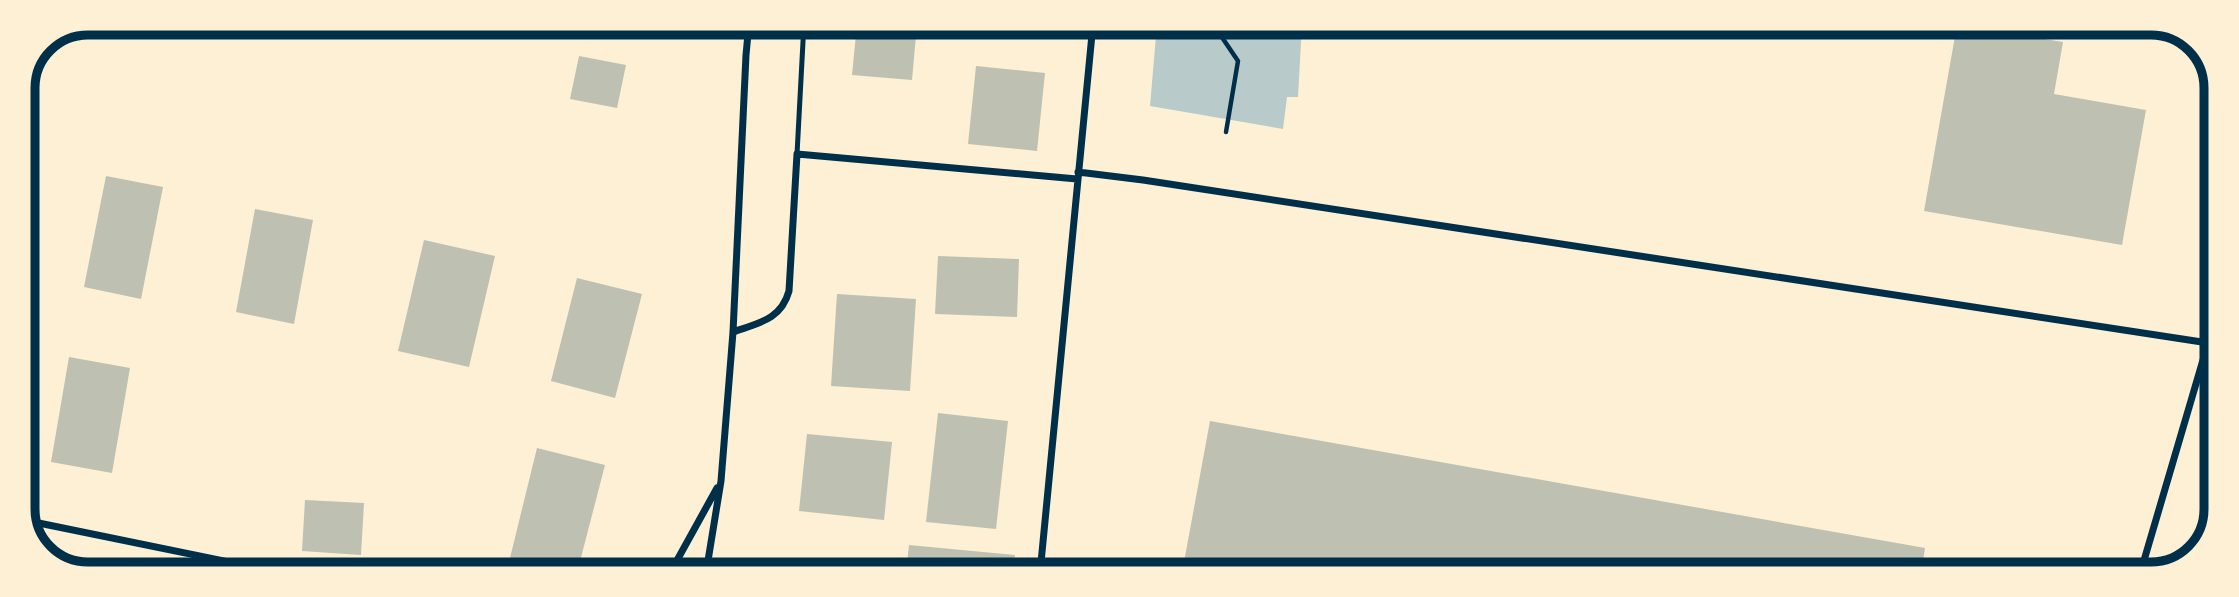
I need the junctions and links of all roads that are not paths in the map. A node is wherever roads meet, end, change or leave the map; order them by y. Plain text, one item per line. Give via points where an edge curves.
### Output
1 (748, 35) edge
2 (803, 35) edge
3 (1092, 35) edge
4 (797, 154) junction
5 (1078, 175) junction
6 (733, 332) junction
7 (2204, 342) edge
8 (2204, 366) edge
9 (721, 481) junction
10 (37, 523) edge
11 (229, 562) edge
12 (676, 562) edge
13 (708, 562) edge
14 (1041, 562) edge
15 (2144, 562) edge

1 - 6 street
2 - 4 lane
3 - 5 street
4 - 5 street
4 - 6 street via 786,303 765,320
5 - 7 street via 1143,180
5 - 14 street
6 - 9 street
8 - 15 street
9 - 12 street
9 - 13 street
10 - 11 street

